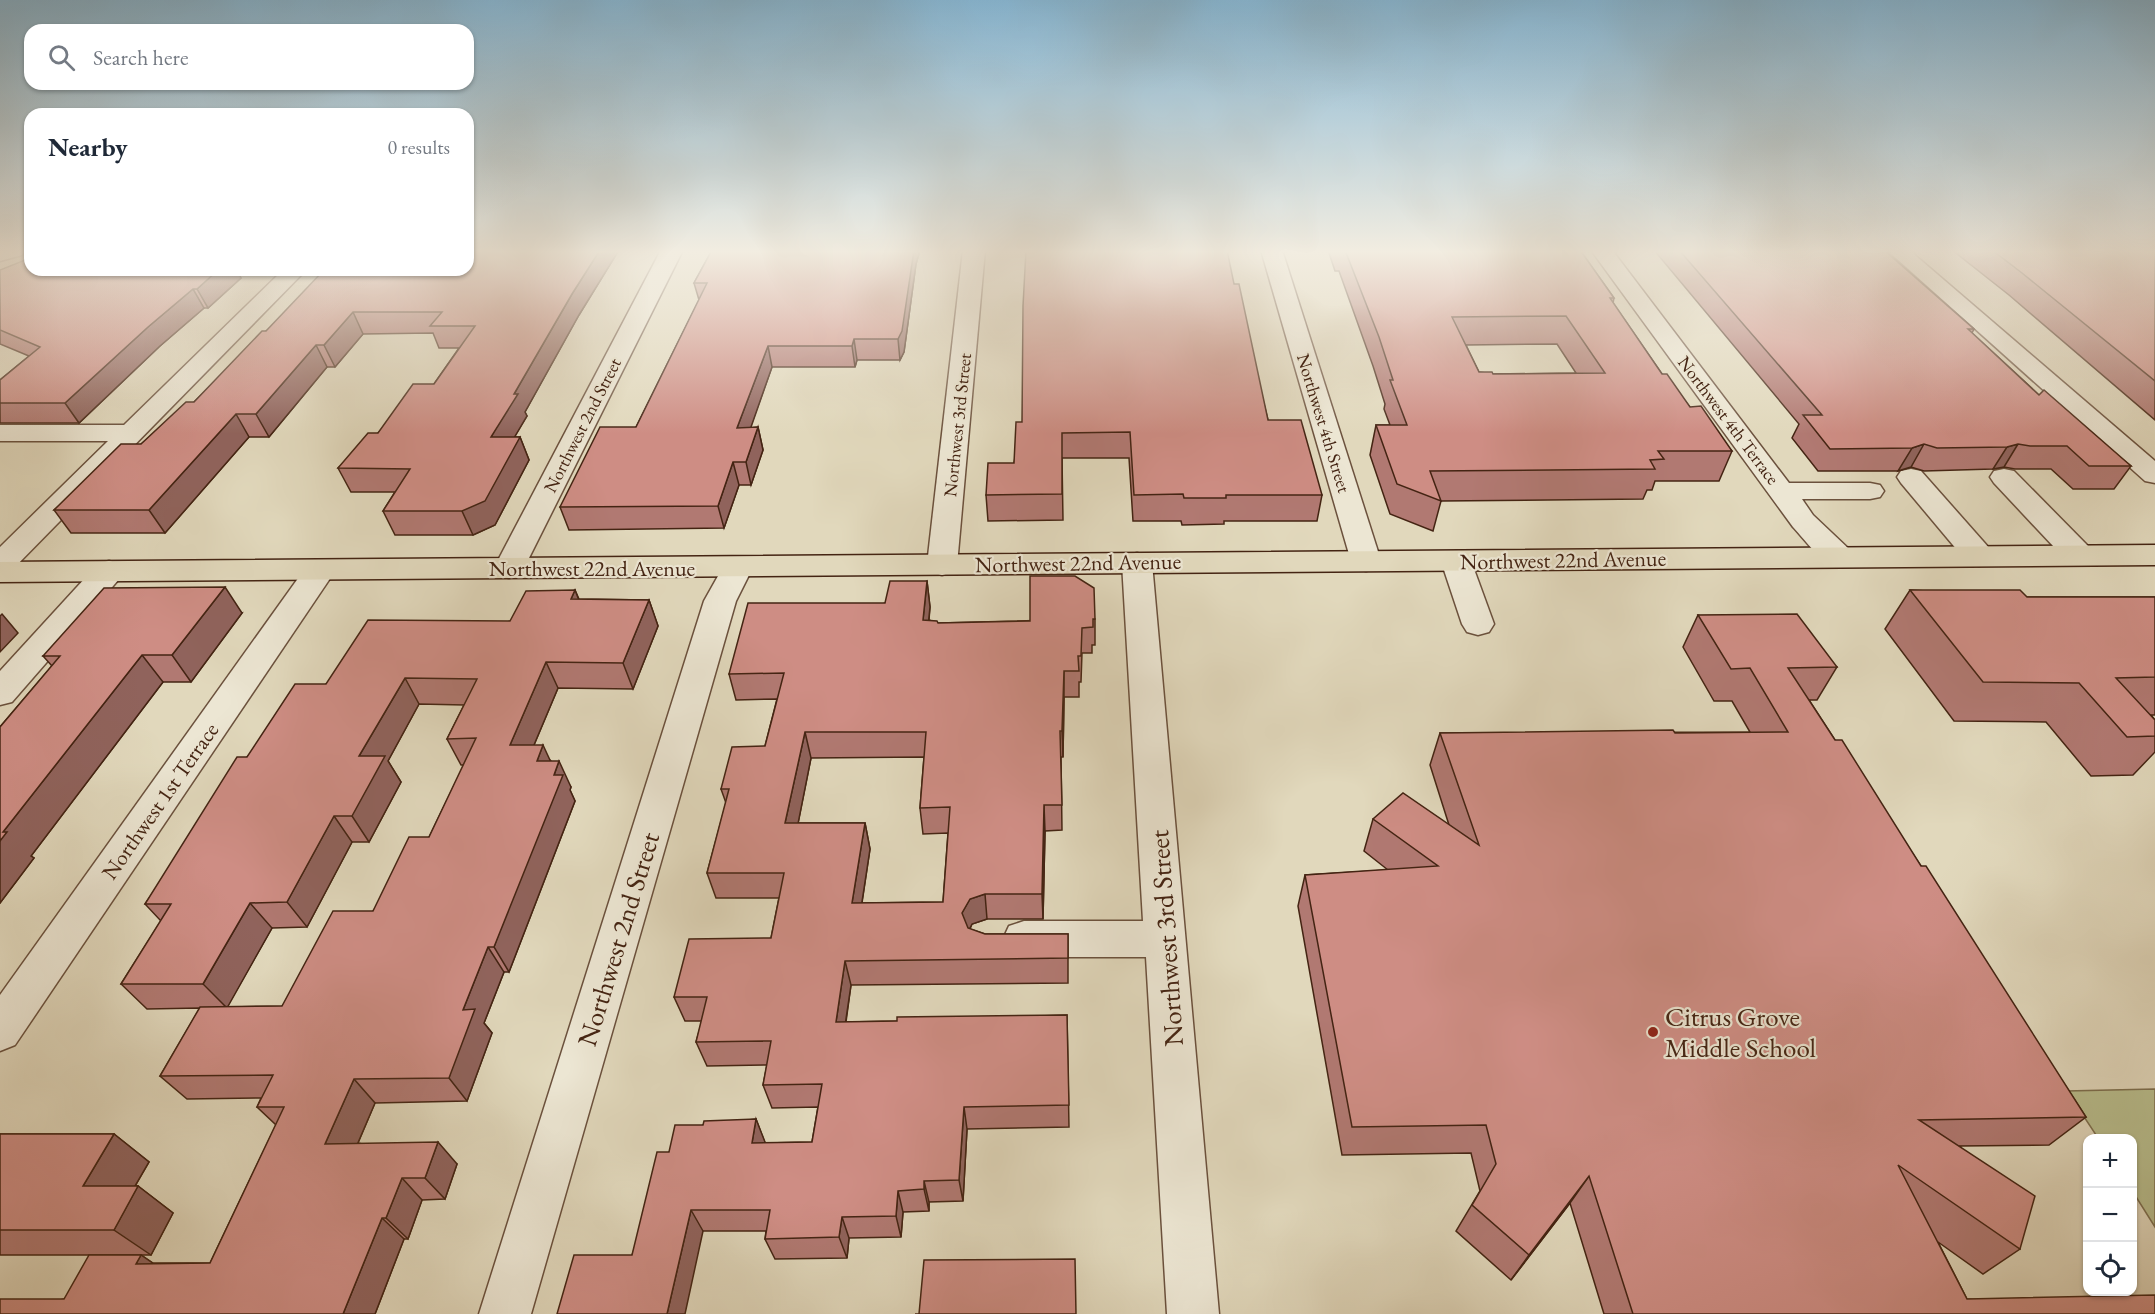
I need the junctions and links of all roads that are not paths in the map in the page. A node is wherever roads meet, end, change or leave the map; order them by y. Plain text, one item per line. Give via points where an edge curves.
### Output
1 (255, 311) edge
2 (641, 311) edge
3 (968, 311) edge
4 (1290, 311) edge
5 (1647, 311) edge
6 (1967, 311) edge
7 (0, 433) edge
8 (133, 433) junction
9 (2155, 475) edge
10 (1911, 477) dead end
11 (2004, 477) dead end
12 (1870, 491) dead end
13 (1782, 492) junction
14 (2079, 555) junction
15 (2155, 555) edge
16 (1979, 556) junction
17 (1839, 557) junction
18 (1366, 561) junction
19 (1456, 561) junction
20 (1137, 563) junction
21 (0, 564) edge
22 (942, 565) junction
23 (738, 567) junction
24 (509, 568) junction
25 (320, 570) junction
26 (109, 571) junction
27 (0, 572) edge
28 (1478, 624) dead end
29 (0, 693) edge
30 (988, 939) edge
31 (1166, 939) junction
32 (0, 1031) edge
33 (505, 1314) edge
34 (1193, 1314) edge

1 - 8 street
2 - 24 street, Northwest 2nd Street
3 - 22 street, Northwest 3rd Street
4 - 18 street, Northwest 4th Street
5 - 13 street, Northwest 4th Terrace
6 - 9 street
7 - 8 street
8 - 21 street
10 - 16 street
11 - 14 street
12 - 13 street
13 - 17 street, Northwest 4th Terrace
14 - 15 main road, Northwest 22nd Avenue
14 - 16 main road, Northwest 22nd Avenue
16 - 17 main road, Northwest 22nd Avenue
17 - 19 main road, Northwest 22nd Avenue
18 - 19 main road, Northwest 22nd Avenue
18 - 20 main road, Northwest 22nd Avenue
19 - 28 street
20 - 22 main road, Northwest 22nd Avenue
20 - 31 street, Northwest 3rd Street
22 - 23 main road, Northwest 22nd Avenue
23 - 24 main road, Northwest 22nd Avenue
23 - 33 street, Northwest 2nd Street via 720,601
24 - 25 main road, Northwest 22nd Avenue
25 - 26 main road, Northwest 22nd Avenue
25 - 32 street, Northwest 1st Terrace
26 - 27 main road, Northwest 22nd Avenue
26 - 29 street
30 - 31 street
31 - 34 street, Northwest 3rd Street

